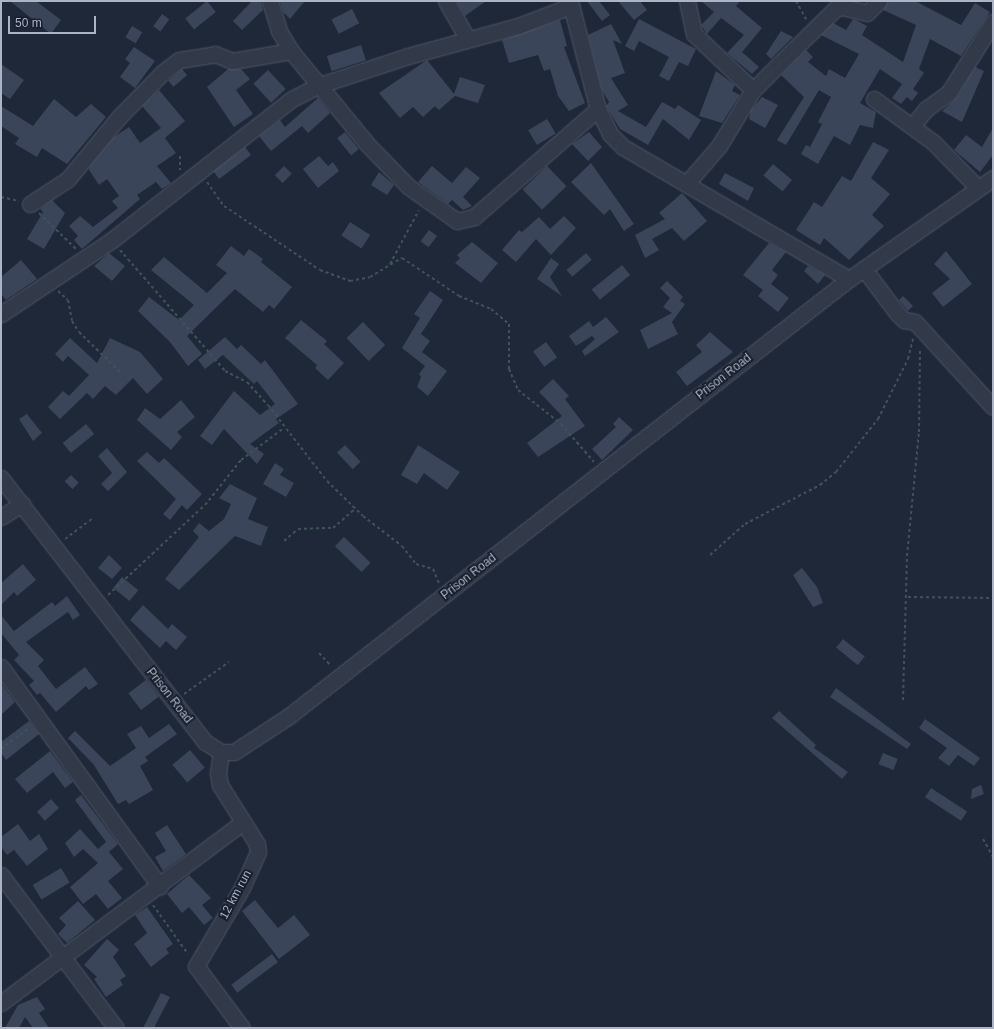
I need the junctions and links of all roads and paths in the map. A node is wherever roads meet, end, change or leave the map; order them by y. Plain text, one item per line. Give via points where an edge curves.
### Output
1 (270, 1) edge
2 (446, 1) edge
3 (687, 1) edge
4 (796, 1) edge
5 (879, 1) edge
6 (570, 3) edge
7 (993, 22) edge
8 (813, 31) junction
9 (467, 38) junction
10 (291, 52) junction
11 (320, 85) junction
12 (753, 90) junction
13 (874, 99) dead end
14 (598, 109) junction
15 (913, 125) junction
16 (200, 171) junction
17 (993, 178) edge
18 (687, 183) junction
19 (978, 188) junction
20 (1, 197) edge
21 (424, 199) junction
22 (30, 204) junction
23 (112, 240) junction
24 (85, 258) junction
25 (389, 265) junction
26 (864, 269) junction
27 (849, 279) junction
28 (50, 283) junction
29 (1, 314) edge
30 (914, 322) junction
31 (919, 344) dead end
32 (121, 373) dead end
33 (993, 407) edge
34 (284, 428) junction
35 (603, 472) junction
36 (1, 478) edge
37 (22, 504) junction
38 (355, 509) junction
39 (1, 517) edge
40 (93, 518) dead end
41 (284, 541) dead end
42 (55, 548) junction
43 (710, 555) dead end
44 (445, 595) junction
45 (908, 597) junction
46 (993, 598) edge
47 (98, 603) junction
48 (319, 653) dead end
49 (229, 662) dead end
50 (1, 667) edge
51 (340, 676) junction
52 (903, 700) dead end
53 (173, 702) junction
54 (41, 719) junction
55 (1, 749) edge
56 (221, 752) junction
57 (242, 822) junction
58 (983, 840) dead end
59 (993, 857) edge
60 (1, 875) edge
61 (160, 887) junction
62 (147, 897) junction
63 (65, 957) junction
64 (196, 966) junction
65 (1, 1003) edge
66 (116, 1028) edge
67 (242, 1028) edge

1 - 10 street via 279,31
2 - 9 street
3 - 12 street via 694,34
4 - 8 path
5 - 8 street via 867,12 840,7
6 - 9 street via 518,26
6 - 14 street
7 - 15 street via 949,92 926,109
8 - 12 street
9 - 11 street
10 - 11 street
10 - 22 street via 232,62 214,54 179,60 163,72 119,117 68,179
11 - 16 street via 285,102
11 - 21 street via 388,168
12 - 18 street via 719,146
13 - 15 street
14 - 18 street via 610,134 623,147
14 - 21 street via 467,221 447,216
15 - 19 street
16 - 23 street
16 - 25 path via 224,206 320,270 350,281 370,277
17 - 19 street, Prison Road
18 - 27 street
19 - 26 street, Prison Road
20 - 22 path
21 - 25 path
22 - 24 path
23 - 24 street
23 - 34 path via 225,371 247,382
24 - 28 street
25 - 35 path via 402,258 459,296 491,309 509,324 509,369 518,390 561,424
26 - 27 street, Prison Road
26 - 30 street via 897,313 904,320
27 - 35 street, Prison Road
28 - 29 street
28 - 32 path via 68,300 72,321 79,332
30 - 33 street
30 - 43 path via 908,359 878,419 836,472 820,485 746,524
31 - 45 path via 923,360 906,556
34 - 38 path via 308,460
34 - 47 path via 241,460 206,505
35 - 44 street, Prison Road
36 - 37 street, Prison Road
37 - 39 street
37 - 42 street, Prison Road
38 - 41 path via 333,528 298,529
38 - 44 path via 402,546 416,564 433,569
40 - 42 path
42 - 47 street, Prison Road
44 - 51 street, Prison Road
45 - 46 path
45 - 52 path
47 - 53 street, Prison Road
48 - 51 path
49 - 53 path
50 - 54 street
51 - 56 street, Prison Road via 242,748
53 - 56 street, Prison Road via 205,742
54 - 55 path
54 - 61 street
56 - 57 street, 12 km run via 218,772 220,785
57 - 61 street
57 - 64 street, 12 km run via 257,844 258,852 243,886
58 - 59 path
60 - 63 street
61 - 62 street
62 - 63 street
62 - 64 path
63 - 65 street
63 - 66 street
64 - 67 street

